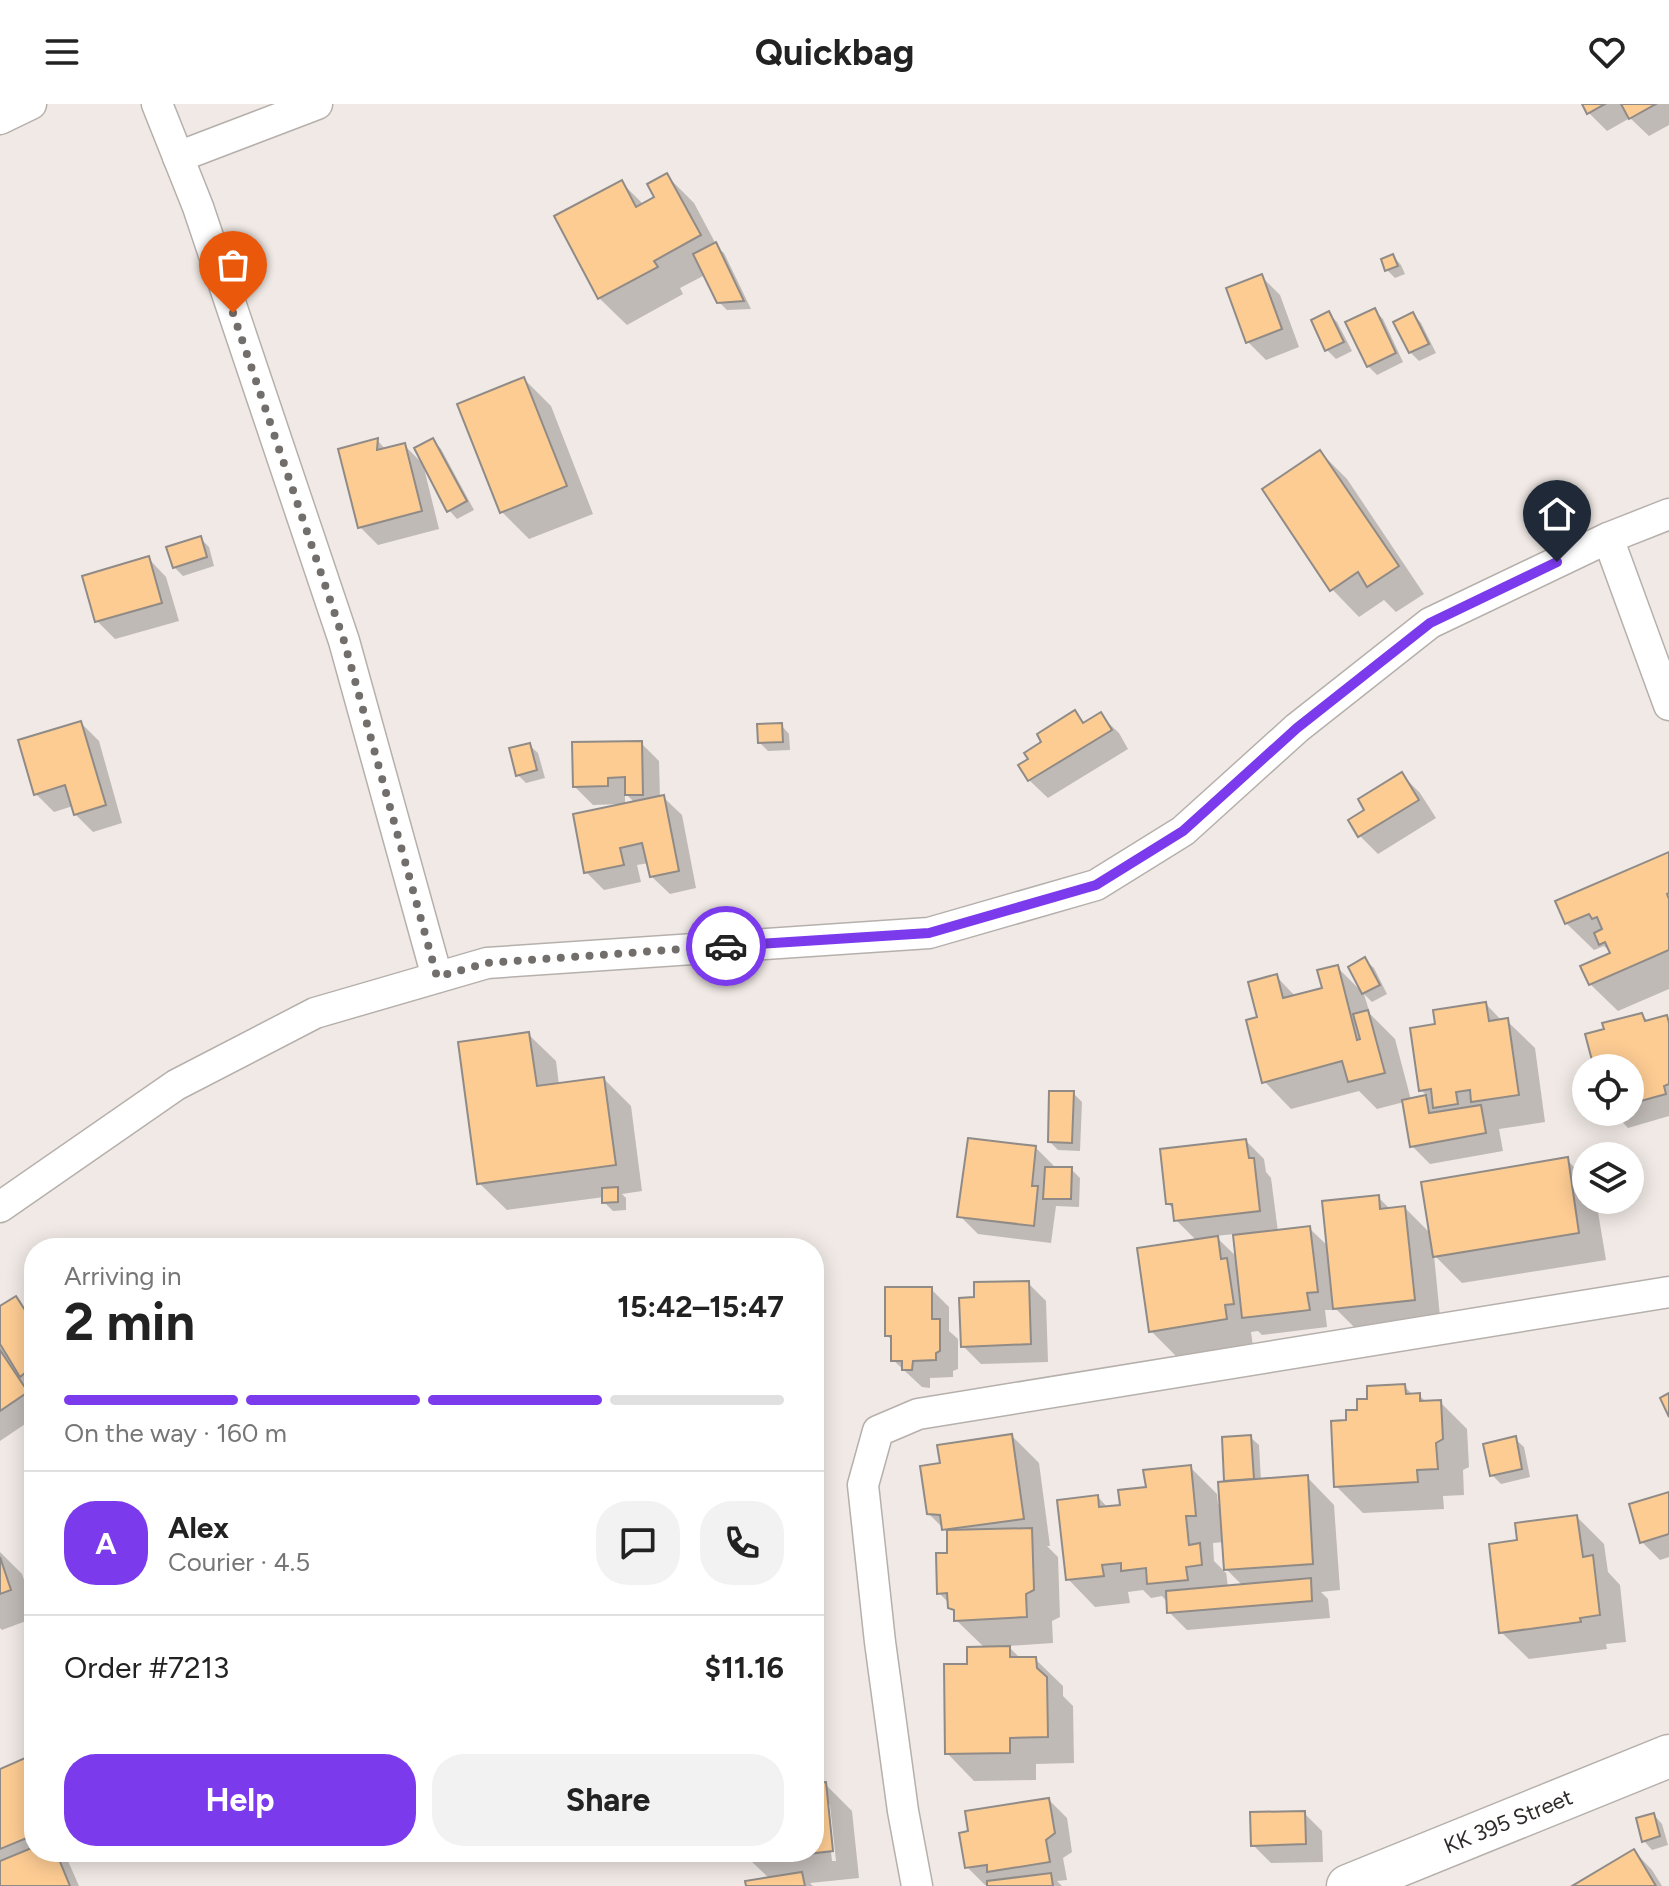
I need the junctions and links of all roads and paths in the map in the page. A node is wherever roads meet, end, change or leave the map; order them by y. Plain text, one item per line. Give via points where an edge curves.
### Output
1 (31, 104) edge
2 (157, 104) edge
3 (317, 104) edge
4 (0, 119) edge
5 (178, 157) junction
6 (1669, 514) edge
7 (1608, 538) junction
8 (1669, 705) edge
9 (437, 977) junction
10 (0, 1207) edge
11 (1669, 1292) edge
12 (1669, 1756) edge
13 (917, 1886) edge
14 (1348, 1886) edge

1 - 4 street
2 - 5 street
3 - 5 street
5 - 9 street via 344,641
6 - 7 street
7 - 8 street
7 - 9 street via 1430,623 1297,728 1183,831 1096,885 929,933 487,963
9 - 10 street via 315,1013 176,1085
11 - 13 street via 918,1414 878,1431 863,1485 880,1642
12 - 14 street, KK 395 Street

